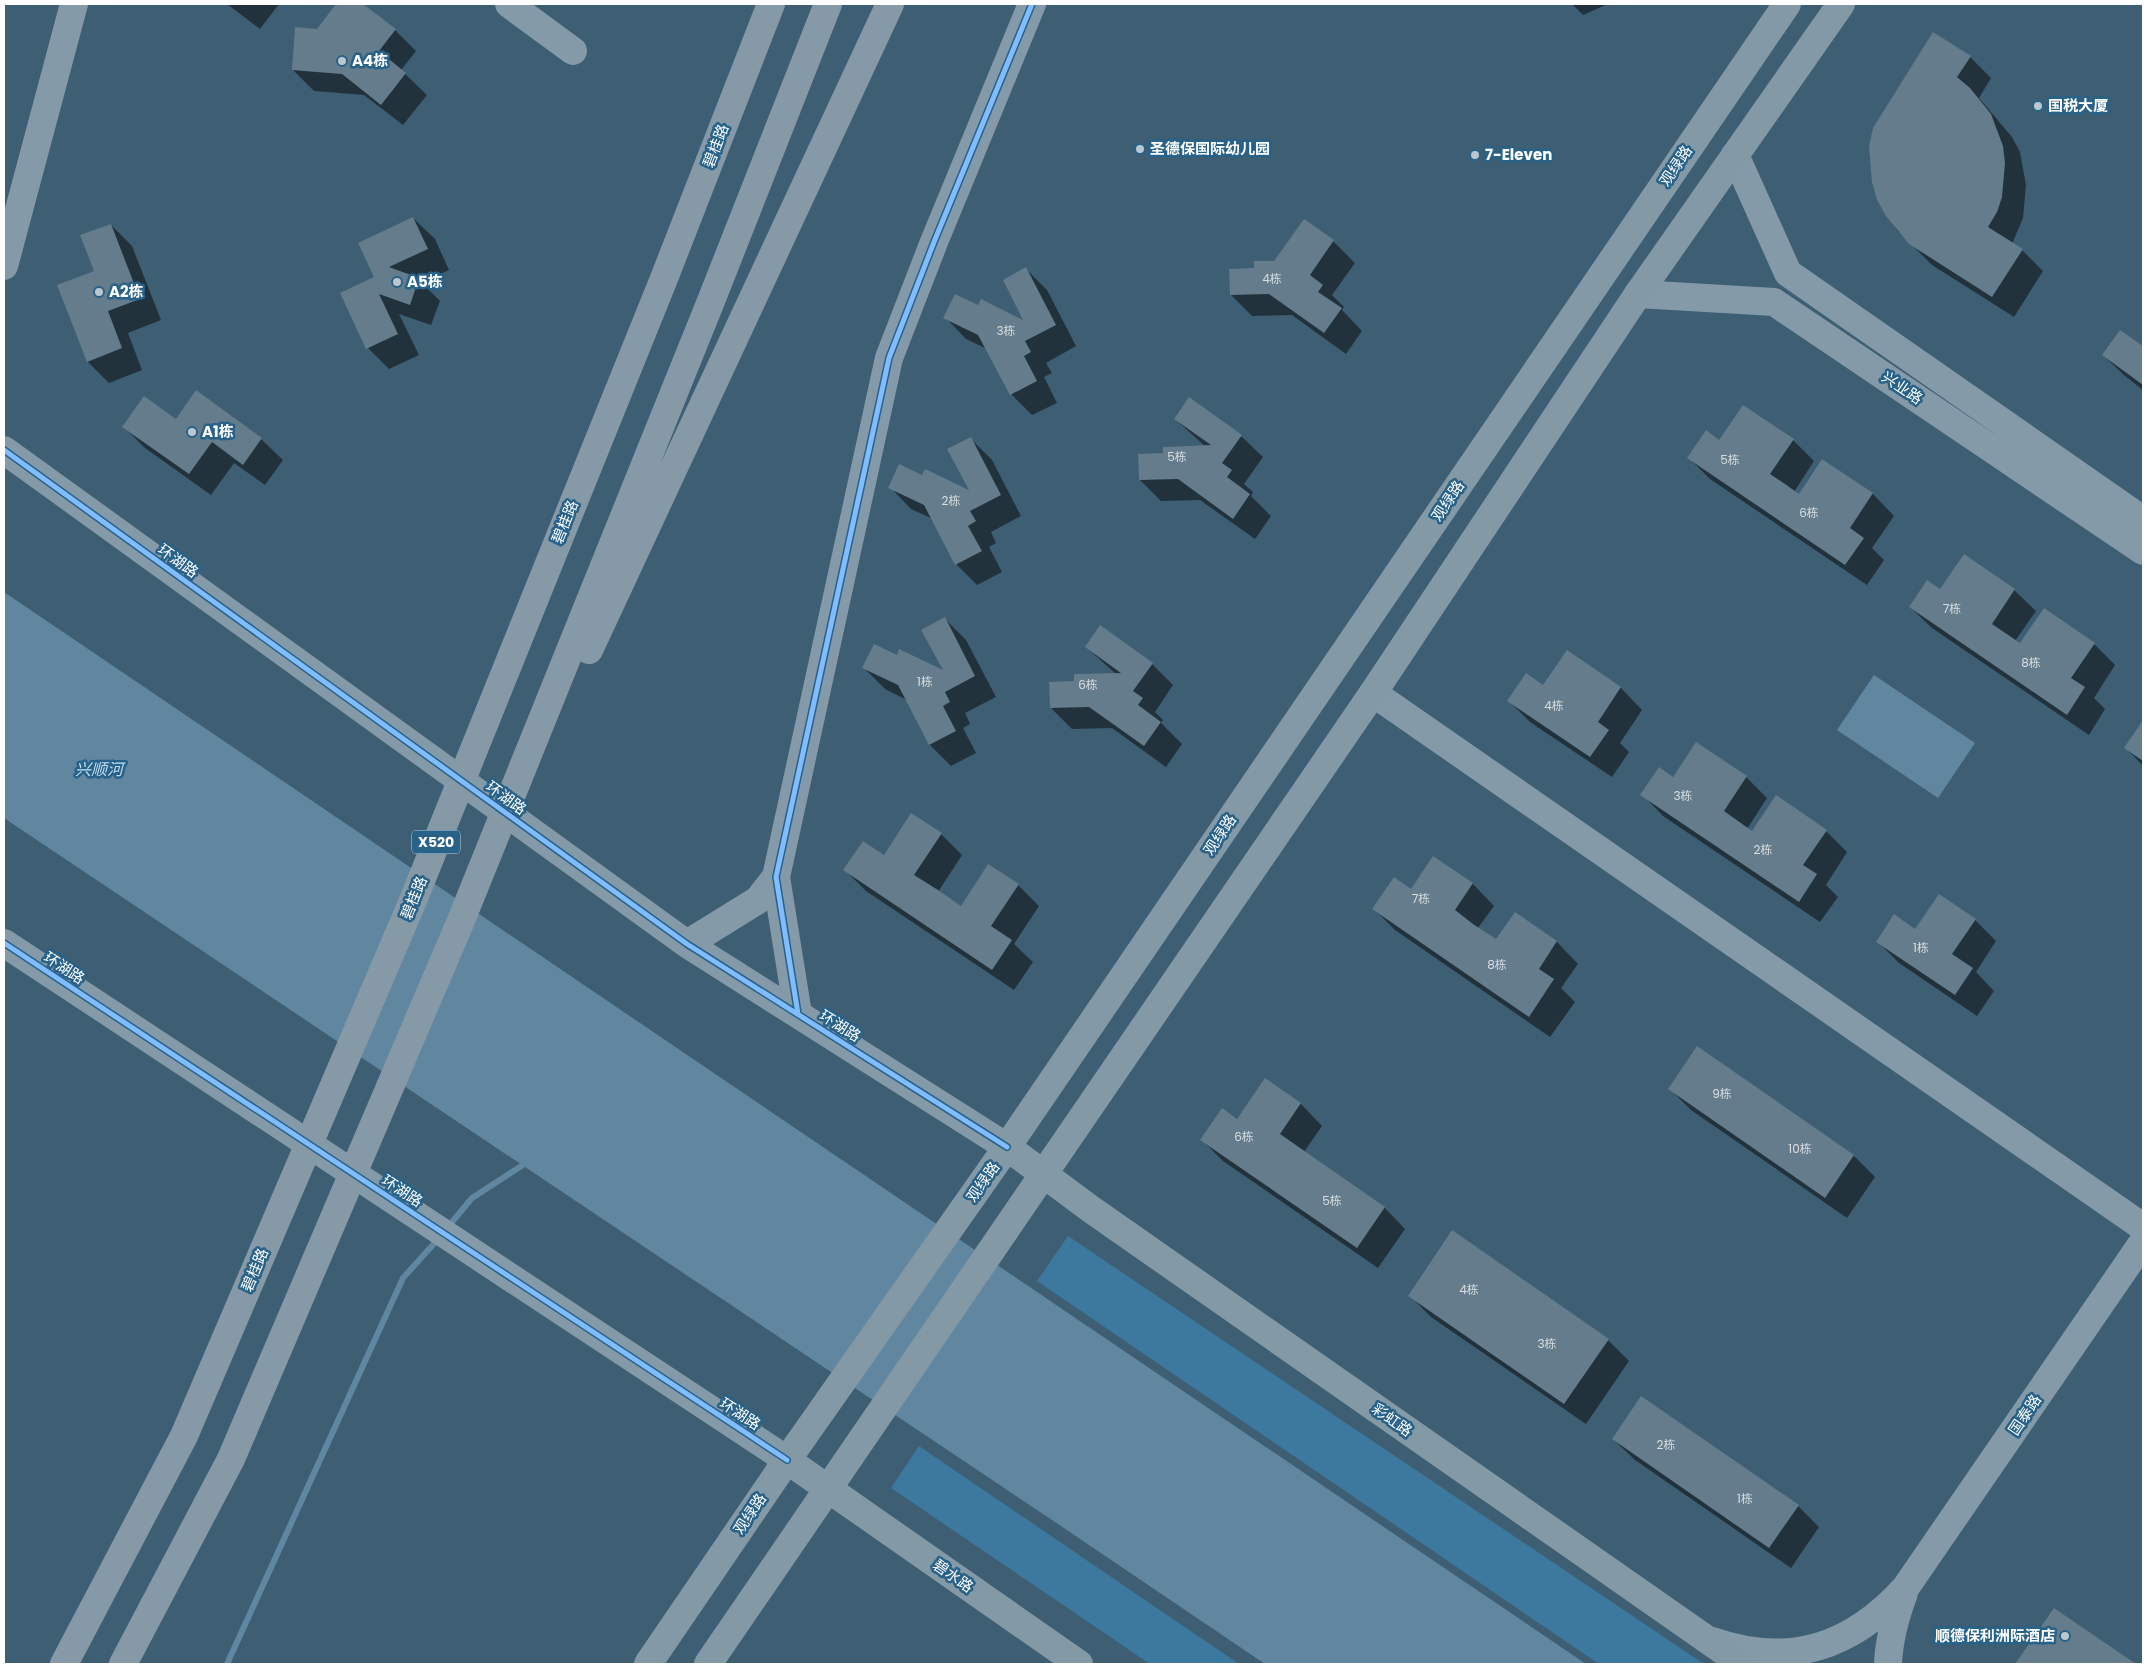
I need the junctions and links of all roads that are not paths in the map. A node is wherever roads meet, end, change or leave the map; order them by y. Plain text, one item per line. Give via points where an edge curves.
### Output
1 (74, 4) edge
2 (509, 4) edge
3 (772, 4) edge
4 (828, 4) edge
5 (890, 4) edge
6 (1032, 4) edge
7 (1787, 4) edge
8 (1841, 4) edge
9 (573, 51) dead end
10 (1735, 155) junction
11 (4, 266) edge
12 (1638, 294) junction
13 (4, 450) edge
14 (2143, 520) edge
15 (2143, 551) edge
16 (1373, 693) junction
17 (776, 877) junction
18 (4, 943) edge
19 (687, 944) junction
20 (440, 968) junction
21 (798, 1014) junction
22 (1007, 1147) junction
23 (1043, 1174) junction
24 (2143, 1227) edge
25 (2143, 1242) edge
26 (787, 1460) junction
27 (827, 1489) junction
28 (1906, 1587) junction
29 (1704, 1639) junction
30 (64, 1664) edge
31 (123, 1664) edge
32 (648, 1664) edge
33 (708, 1664) edge
34 (1079, 1664) edge
35 (1742, 1664) edge
36 (1888, 1664) edge

1 - 11 street
2 - 9 street
3 - 30 highway, 碧桂路 / X520, bridge via 412,903 184,1436
4 - 20 highway, bridge via 704,319
5 - 20 highway, bridge
6 - 17 street via 889,358
7 - 22 main road, 观绿路
8 - 10 main road
10 - 12 main road
10 - 14 street, 兴业路 via 1788,273
12 - 15 street, 兴业路 via 1774,302
12 - 16 main road
13 - 19 street, 环湖路
16 - 23 main road
16 - 24 street
17 - 19 street via 758,900
17 - 21 street
18 - 26 street, 环湖路
19 - 21 street, 环湖路
20 - 31 highway, bridge via 231,1459
21 - 22 street, 环湖路
22 - 23 main road, 彩虹路
22 - 26 main road, 观绿路
23 - 27 main road
23 - 29 main road, 彩虹路
25 - 28 street, 国泰路
26 - 27 main road, 碧水路
26 - 32 main road, 观绿路
27 - 33 main road
27 - 34 main road, 碧水路
28 - 29 street, 国泰路 via 1866,1626 1841,1640 1814,1649 1758,1653
28 - 36 street, 国泰路 via 1895,1616
29 - 35 main road, 彩虹路

